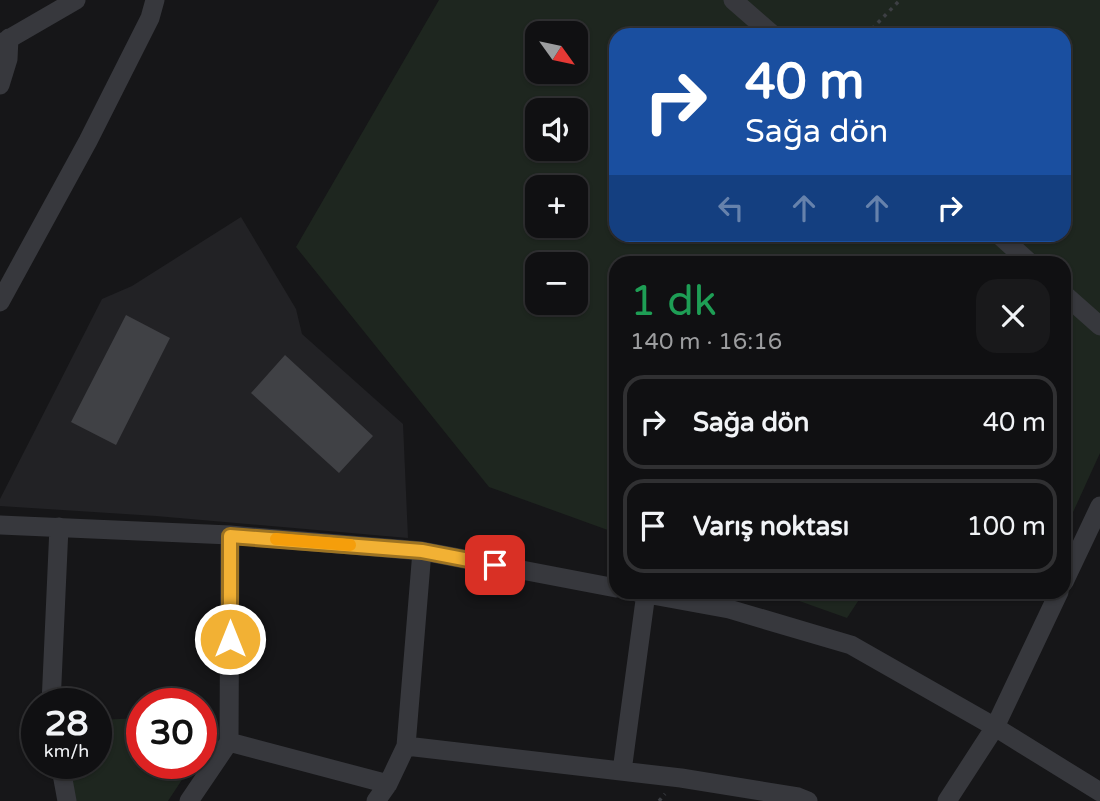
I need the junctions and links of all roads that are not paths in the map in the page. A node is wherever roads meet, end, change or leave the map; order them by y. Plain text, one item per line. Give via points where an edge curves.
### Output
1 (76, 0) edge
2 (155, 0) edge
3 (733, 0) edge
4 (766, 28) edge
5 (5, 41) edge
6 (0, 85) edge
7 (1007, 242) edge
8 (1022, 256) edge
9 (1071, 300) edge
10 (0, 302) edge
11 (1100, 326) edge
12 (1100, 506) edge
13 (0, 525) edge
14 (60, 527) junction
15 (230, 536) junction
16 (422, 551) junction
17 (1071, 567) edge
18 (609, 587) edge
19 (640, 599) edge
20 (677, 599) edge
21 (1056, 599) edge
22 (52, 688) edge
23 (995, 727) junction
24 (229, 742) junction
25 (406, 746) junction
26 (622, 771) junction
27 (64, 779) edge
28 (388, 784) junction
29 (1100, 792) edge
30 (67, 801) edge
31 (190, 801) edge
32 (376, 801) edge
33 (808, 801) edge
34 (947, 801) edge

1 - 5 street
2 - 10 street via 88,141
3 - 4 street
5 - 6 street via 8,59
7 - 8 street
9 - 11 street
12 - 17 street
13 - 14 street
14 - 15 street
14 - 22 street
15 - 16 street
15 - 24 street
16 - 18 street
16 - 25 street
19 - 26 street
20 - 23 street via 729,609 851,645
21 - 23 street
23 - 29 street
23 - 34 street
24 - 28 street
24 - 31 street
25 - 26 street
25 - 28 street
26 - 33 street
27 - 30 street
28 - 32 street

